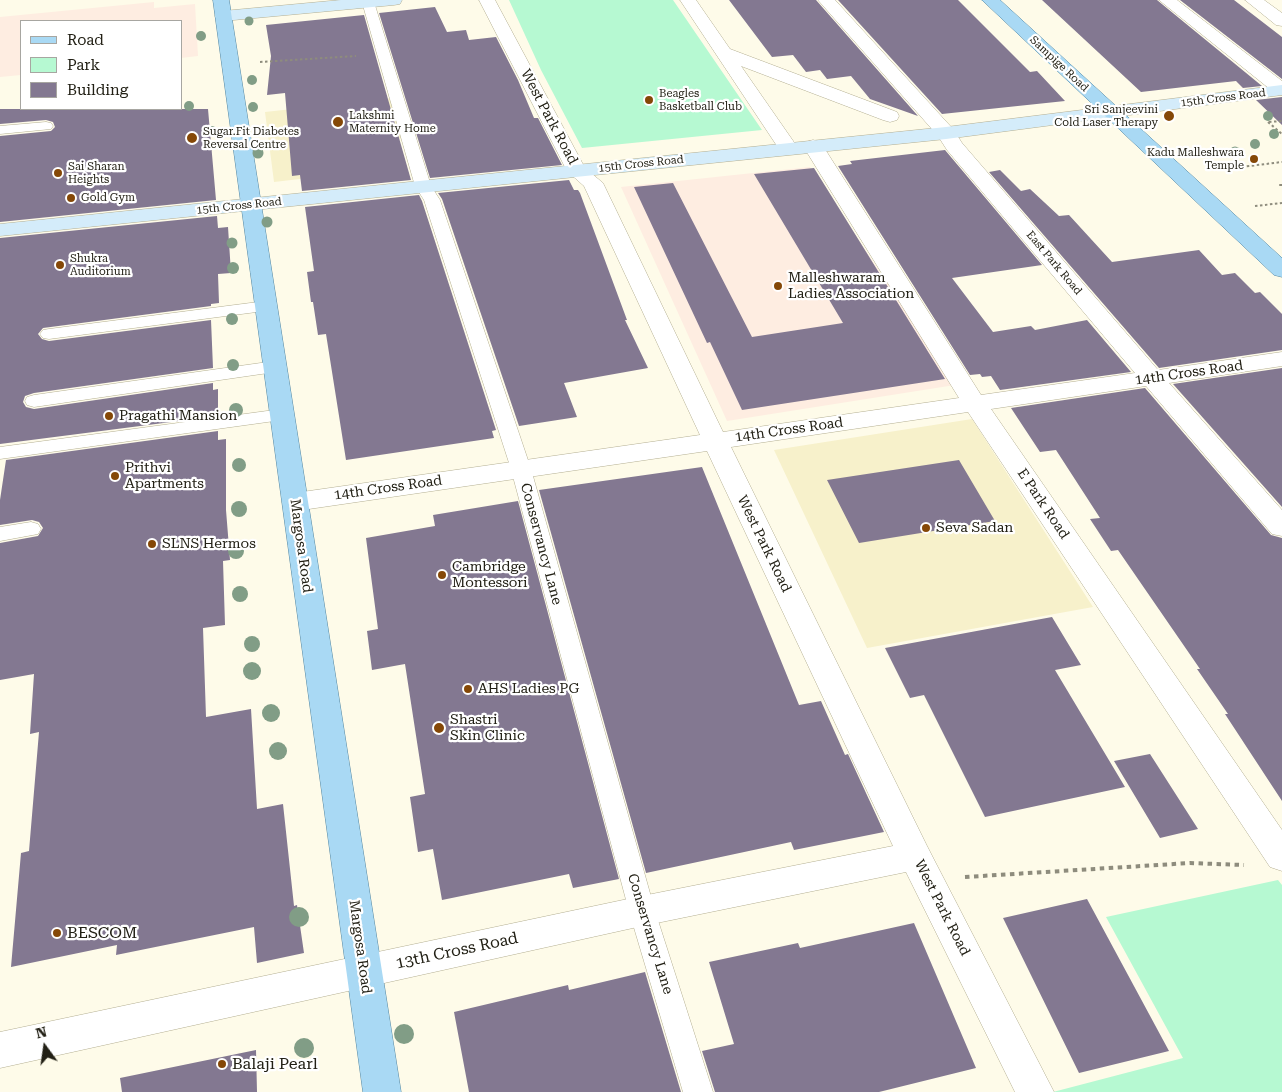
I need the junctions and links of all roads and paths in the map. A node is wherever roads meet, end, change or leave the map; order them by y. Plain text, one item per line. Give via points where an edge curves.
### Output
1 (394, 0) edge
2 (487, 0) edge
3 (688, 0) edge
4 (826, 0) edge
5 (990, 0) edge
6 (1167, 0) edge
7 (1253, 0) edge
8 (363, 2) edge
9 (222, 8) edge
10 (1282, 21) edge
11 (724, 53) junction
12 (383, 55) junction
13 (258, 62) dead end
14 (1282, 90) edge
15 (1112, 113) junction
16 (890, 116) dead end
17 (1282, 121) edge
18 (46, 126) dead end
19 (0, 130) edge
20 (946, 133) junction
21 (1282, 134) edge
22 (813, 146) junction
23 (788, 148) junction
24 (1282, 162) edge
25 (1214, 170) dead end
26 (577, 171) junction
27 (423, 186) junction
28 (1282, 203) edge
29 (1276, 204) dead end
30 (251, 205) junction
31 (0, 230) edge
32 (1282, 270) edge
33 (266, 306) junction
34 (48, 334) dead end
35 (1282, 359) edge
36 (275, 367) junction
37 (1152, 378) junction
38 (34, 401) dead end
39 (975, 404) junction
40 (282, 415) junction
41 (715, 441) junction
42 (0, 453) edge
43 (521, 469) junction
44 (295, 502) junction
45 (1282, 527) edge
46 (31, 529) dead end
47 (0, 534) edge
48 (1282, 856) edge
49 (1245, 865) dead end
50 (921, 867) junction
51 (642, 911) junction
52 (364, 972) junction
53 (0, 1050) edge
54 (382, 1092) edge
55 (698, 1092) edge
56 (1035, 1092) edge

1 - 8 street
2 - 26 street, West Park Road
3 - 11 street
4 - 20 street, East Park Road
5 - 15 main road, Sampige Road
6 - 14 street
7 - 10 street
8 - 9 street
8 - 12 lane, Conservancy Lane
9 - 30 main road, Margosa Road
11 - 16 street
11 - 23 street
12 - 13 path
12 - 27 lane, Conservancy Lane
14 - 15 street, 15th Cross Road
15 - 20 street, 15th Cross Road
15 - 32 main road, Sampige Road
17 - 21 path via 1268,122
18 - 19 lane
20 - 22 street, 15th Cross Road
20 - 37 street, East Park Road
22 - 23 street, 15th Cross Road
22 - 39 street, E Park Road
23 - 26 street, 15th Cross Road
24 - 25 path
26 - 27 street, 15th Cross Road
26 - 41 street, West Park Road via 593,183
27 - 30 street, 15th Cross Road
27 - 43 lane, Conservancy Lane via 432,200
28 - 29 path
30 - 31 street, 15th Cross Road
30 - 33 main road, Margosa Road
33 - 34 lane
33 - 36 main road, Margosa Road
35 - 37 street, 14th Cross Road
36 - 38 lane
36 - 40 main road, Margosa Road
37 - 39 street, 14th Cross Road
37 - 45 street, East Park Road
39 - 41 street, 14th Cross Road
39 - 48 street, E Park Road
40 - 42 lane
40 - 44 main road, Margosa Road
41 - 43 street, 14th Cross Road
41 - 50 street, West Park Road
43 - 44 street, 14th Cross Road
43 - 51 lane, Conservancy Lane
44 - 52 main road, Margosa Road
46 - 47 lane
49 - 50 path
50 - 51 street, 13th Cross Road
50 - 56 street, West Park Road
51 - 52 street, 13th Cross Road
51 - 55 lane, Conservancy Lane
52 - 53 street, 13th Cross Road
52 - 54 main road, Margosa Road

